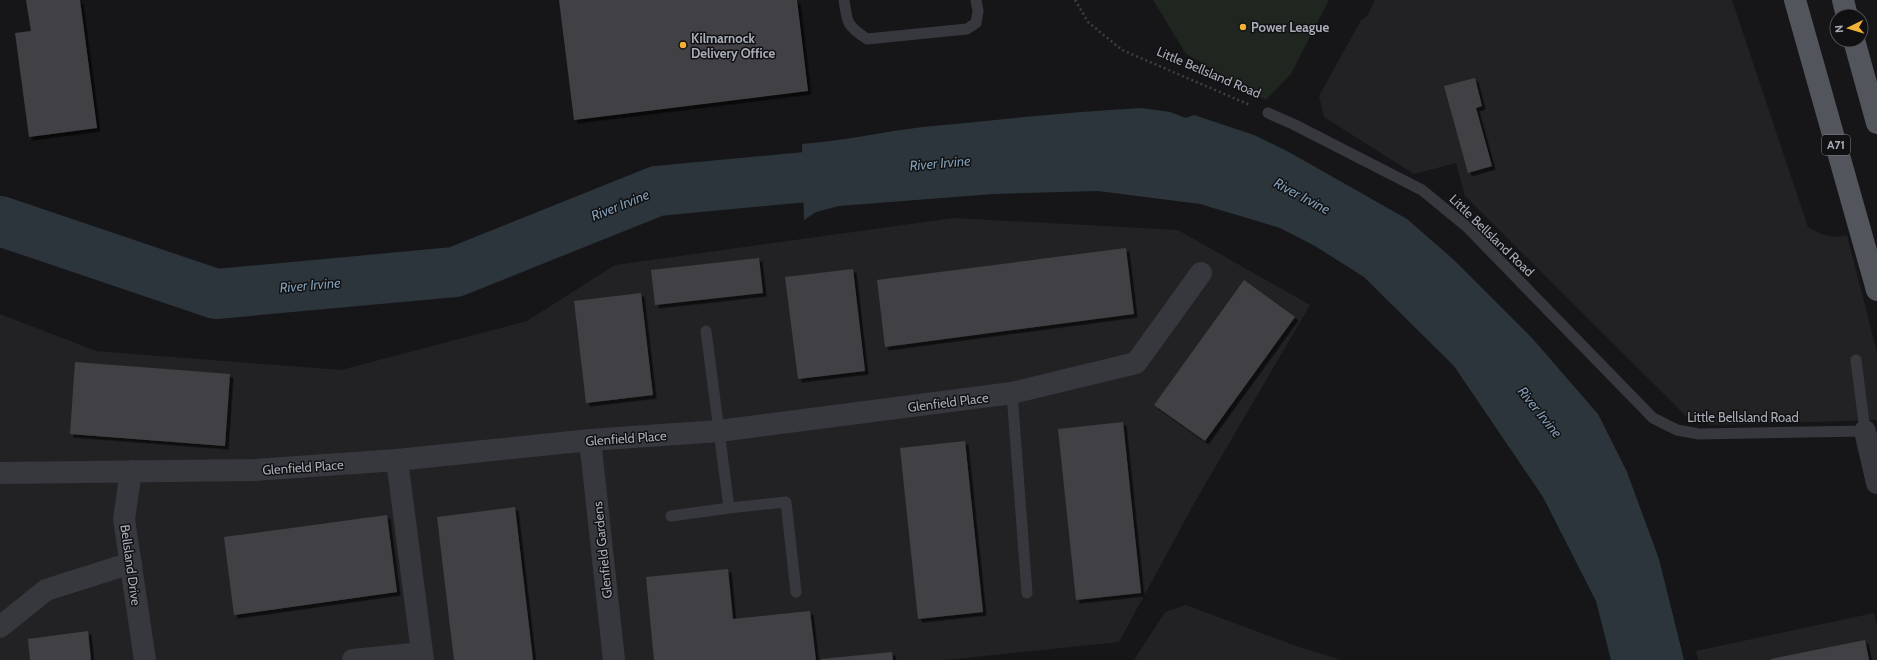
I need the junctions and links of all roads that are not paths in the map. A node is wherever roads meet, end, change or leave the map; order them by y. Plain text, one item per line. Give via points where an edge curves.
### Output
1 (844, 0) edge
2 (976, 0) edge
3 (1795, 0) edge
4 (1856, 48) edge
5 (1268, 113) road end
6 (1877, 123) edge
7 (1202, 273) dead end
8 (1877, 290) edge
9 (706, 331) dead end
10 (1856, 360) dead end
11 (1012, 393) junction
12 (719, 431) junction
13 (1866, 431) junction
14 (590, 440) junction
15 (397, 460) junction
16 (131, 471) junction
17 (0, 473) edge
18 (1877, 483) edge
19 (729, 508) junction
20 (671, 516) dead end
21 (130, 562) junction
22 (796, 592) dead end
23 (1027, 593) dead end
24 (0, 627) edge
25 (422, 656) edge
26 (145, 660) edge
27 (353, 660) edge
28 (614, 660) edge

1 - 2 lane via 846,19 853,30 867,38 967,29 976,23
3 - 8 main road, A71
4 - 6 main road
5 - 13 lane, Little Bellsland Road via 1422,190 1467,227 1653,418 1677,430 1699,434
7 - 11 street, Glenfield Place via 1136,363
9 - 12 lane
10 - 13 lane
11 - 12 street, Glenfield Place
11 - 23 lane
12 - 14 street, Glenfield Place
12 - 19 lane
13 - 18 street
14 - 15 street, Glenfield Place
14 - 28 street, Glenfield Gardens
15 - 16 street, Glenfield Place via 254,470
15 - 25 street
16 - 17 street, Glenfield Place
16 - 21 street, Bellsland Drive via 124,519
19 - 20 lane
19 - 22 lane via 786,502
21 - 24 street via 46,590
21 - 26 street, Bellsland Drive
25 - 27 street

